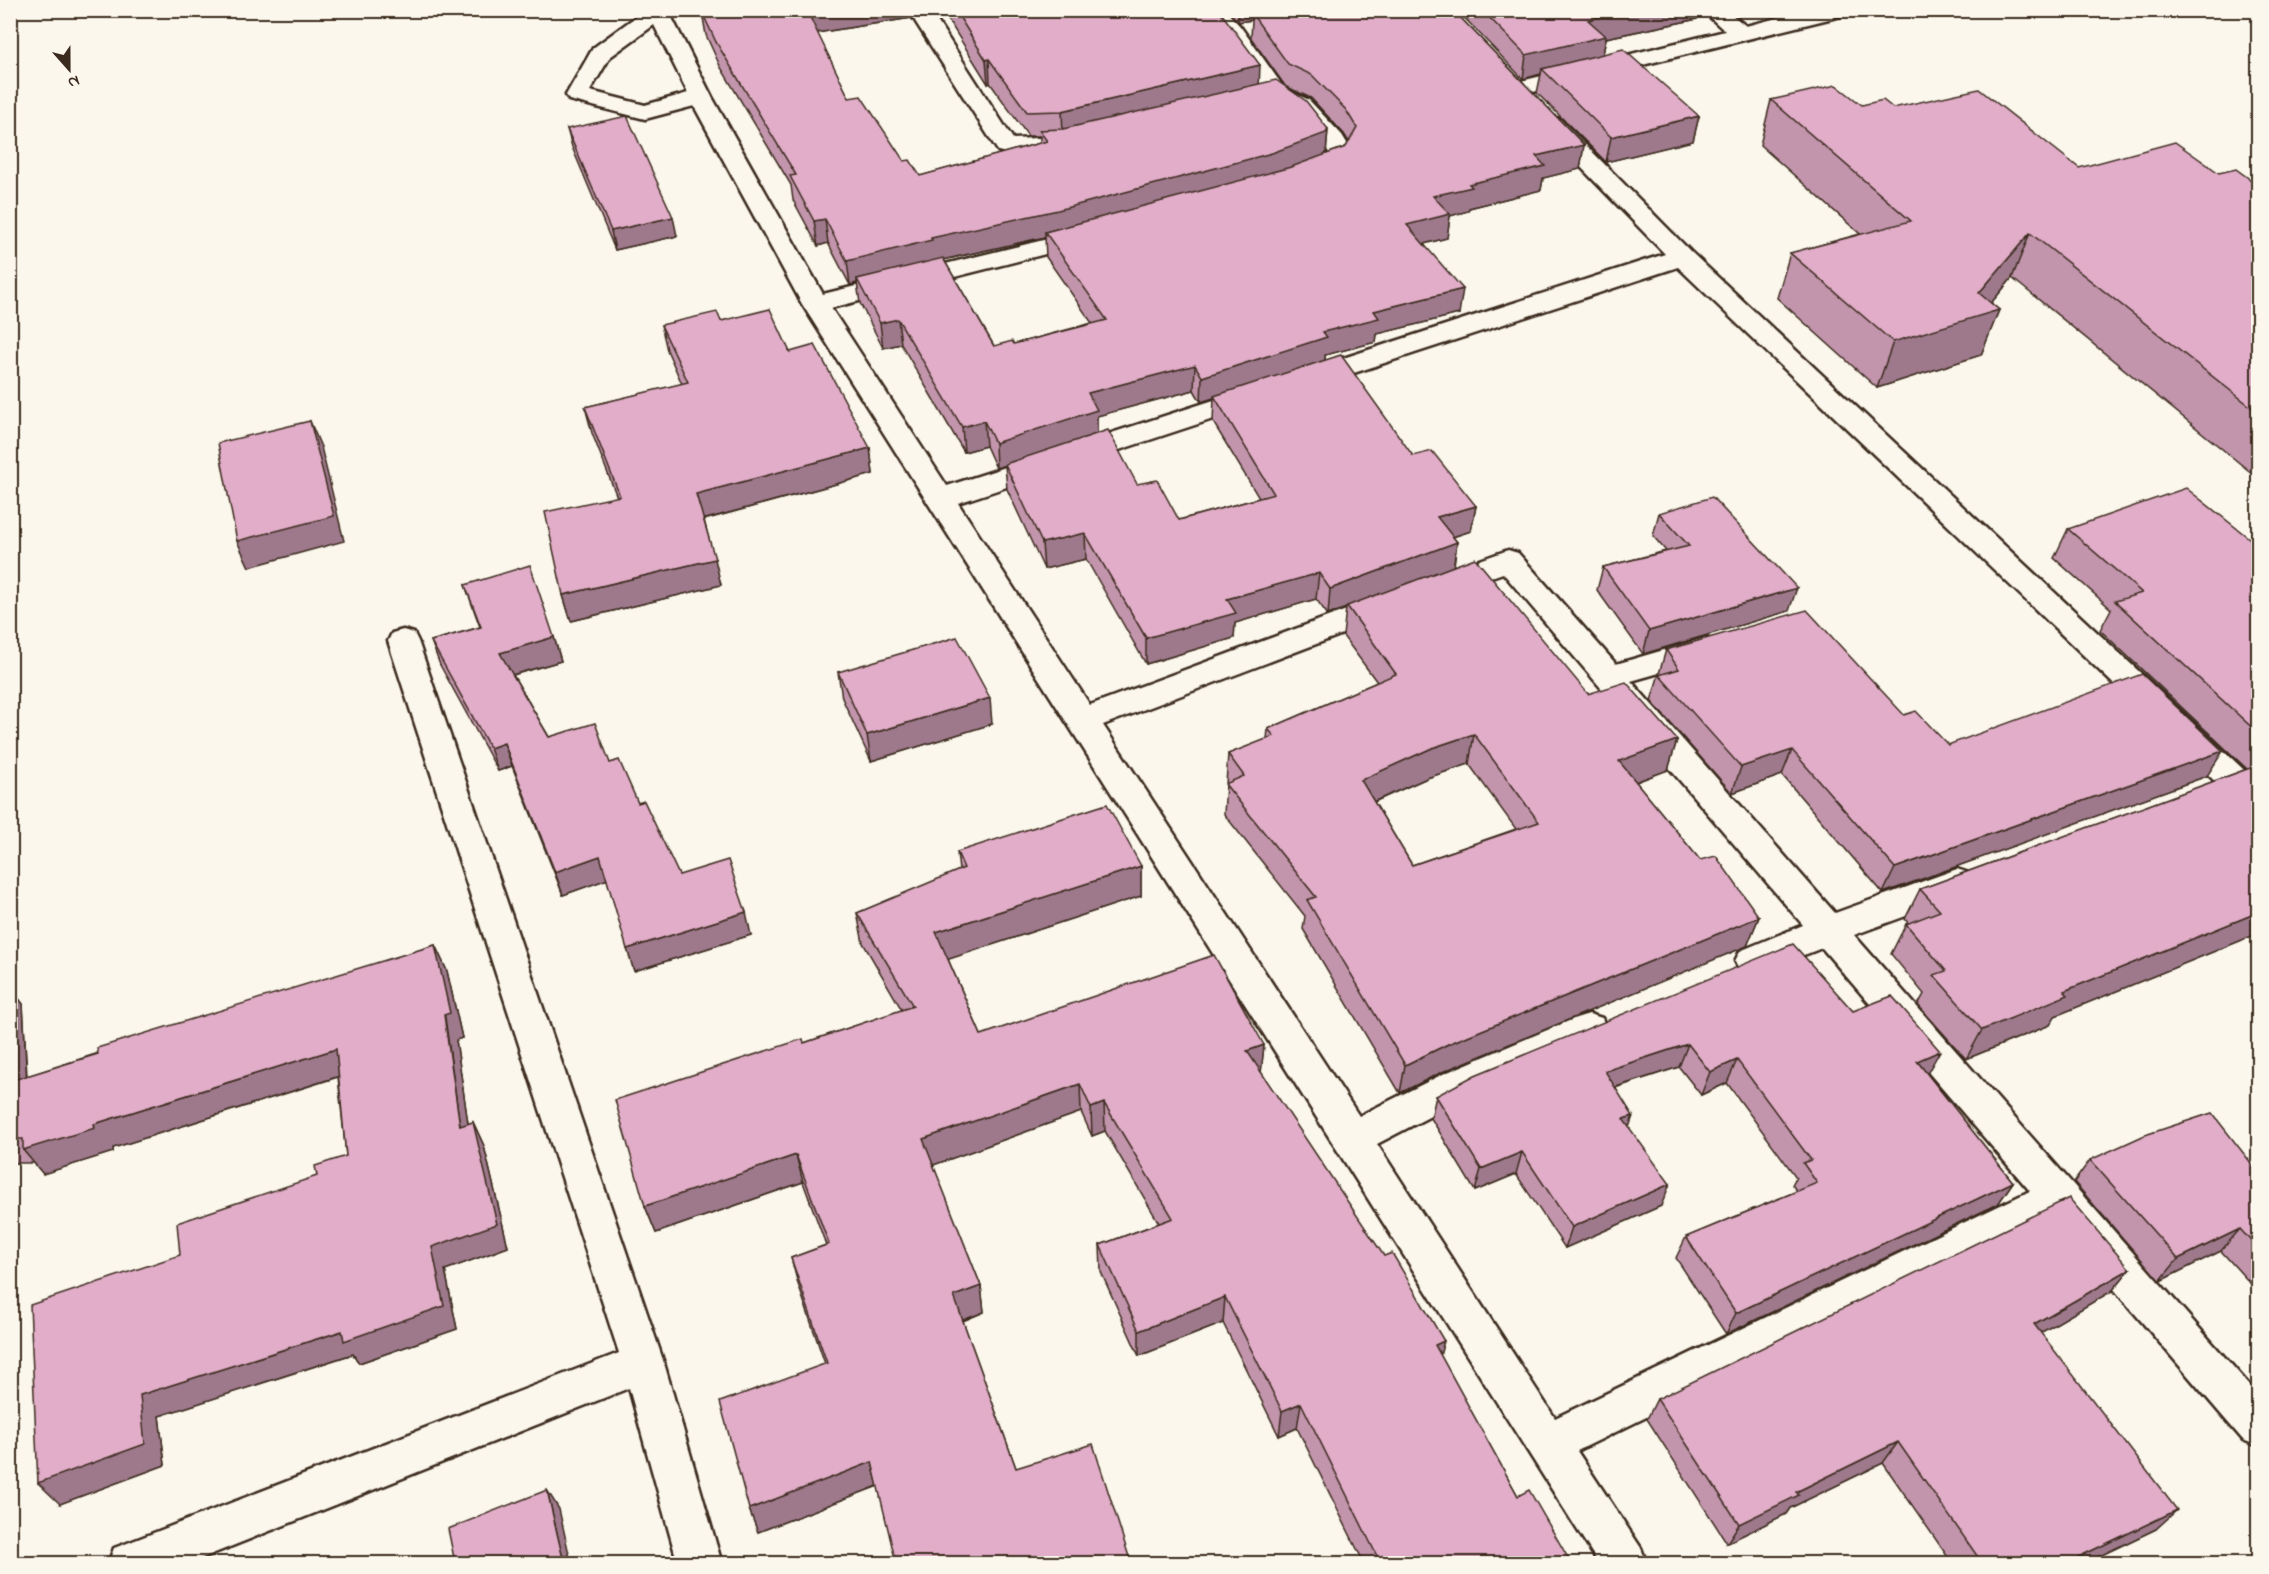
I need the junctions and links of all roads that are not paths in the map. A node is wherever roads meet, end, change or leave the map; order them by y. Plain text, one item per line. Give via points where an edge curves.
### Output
1 (919, 10) edge
2 (1213, 10) edge
3 (1712, 10) edge
4 (1837, 10) edge
5 (657, 11) edge
6 (1742, 34) junction
7 (701, 98) junction
8 (1097, 136) edge
9 (1291, 180) edge
10 (1112, 230) edge
11 (1682, 257) junction
12 (815, 304) junction
13 (942, 498) junction
14 (403, 641) dead end
15 (1734, 641) edge
16 (1608, 676) junction
17 (1082, 720) junction
18 (2247, 791) edge
19 (2203, 793) edge
20 (1983, 874) edge
21 (1829, 930) junction
22 (1720, 975) edge
23 (1621, 1015) edge
24 (1351, 1139) junction
25 (2060, 1196) junction
26 (643, 1363) junction
27 (2259, 1426) edge
28 (1548, 1443) junction
29 (130, 1563) edge
30 (700, 1563) edge
31 (1625, 1563) edge

1 - 8 street via 1006,146 1063,144
2 - 9 street via 1243,29 1266,97 1301,105 1341,153 1335,164
3 - 6 street
4 - 6 street
5 - 7 street
5 - 7 street via 601,53 577,95 645,112
6 - 11 street via 1510,81
7 - 12 street
10 - 12 street
11 - 13 street
11 - 18 street
12 - 13 street
13 - 17 street
14 - 26 street
15 - 16 street
16 - 17 street via 1508,560
16 - 21 street
17 - 24 street
18 - 19 street
20 - 21 street
21 - 22 street
21 - 25 street
23 - 24 street via 1456,1085
24 - 28 street
25 - 27 street
25 - 28 street
26 - 29 street
26 - 30 street
28 - 31 street

